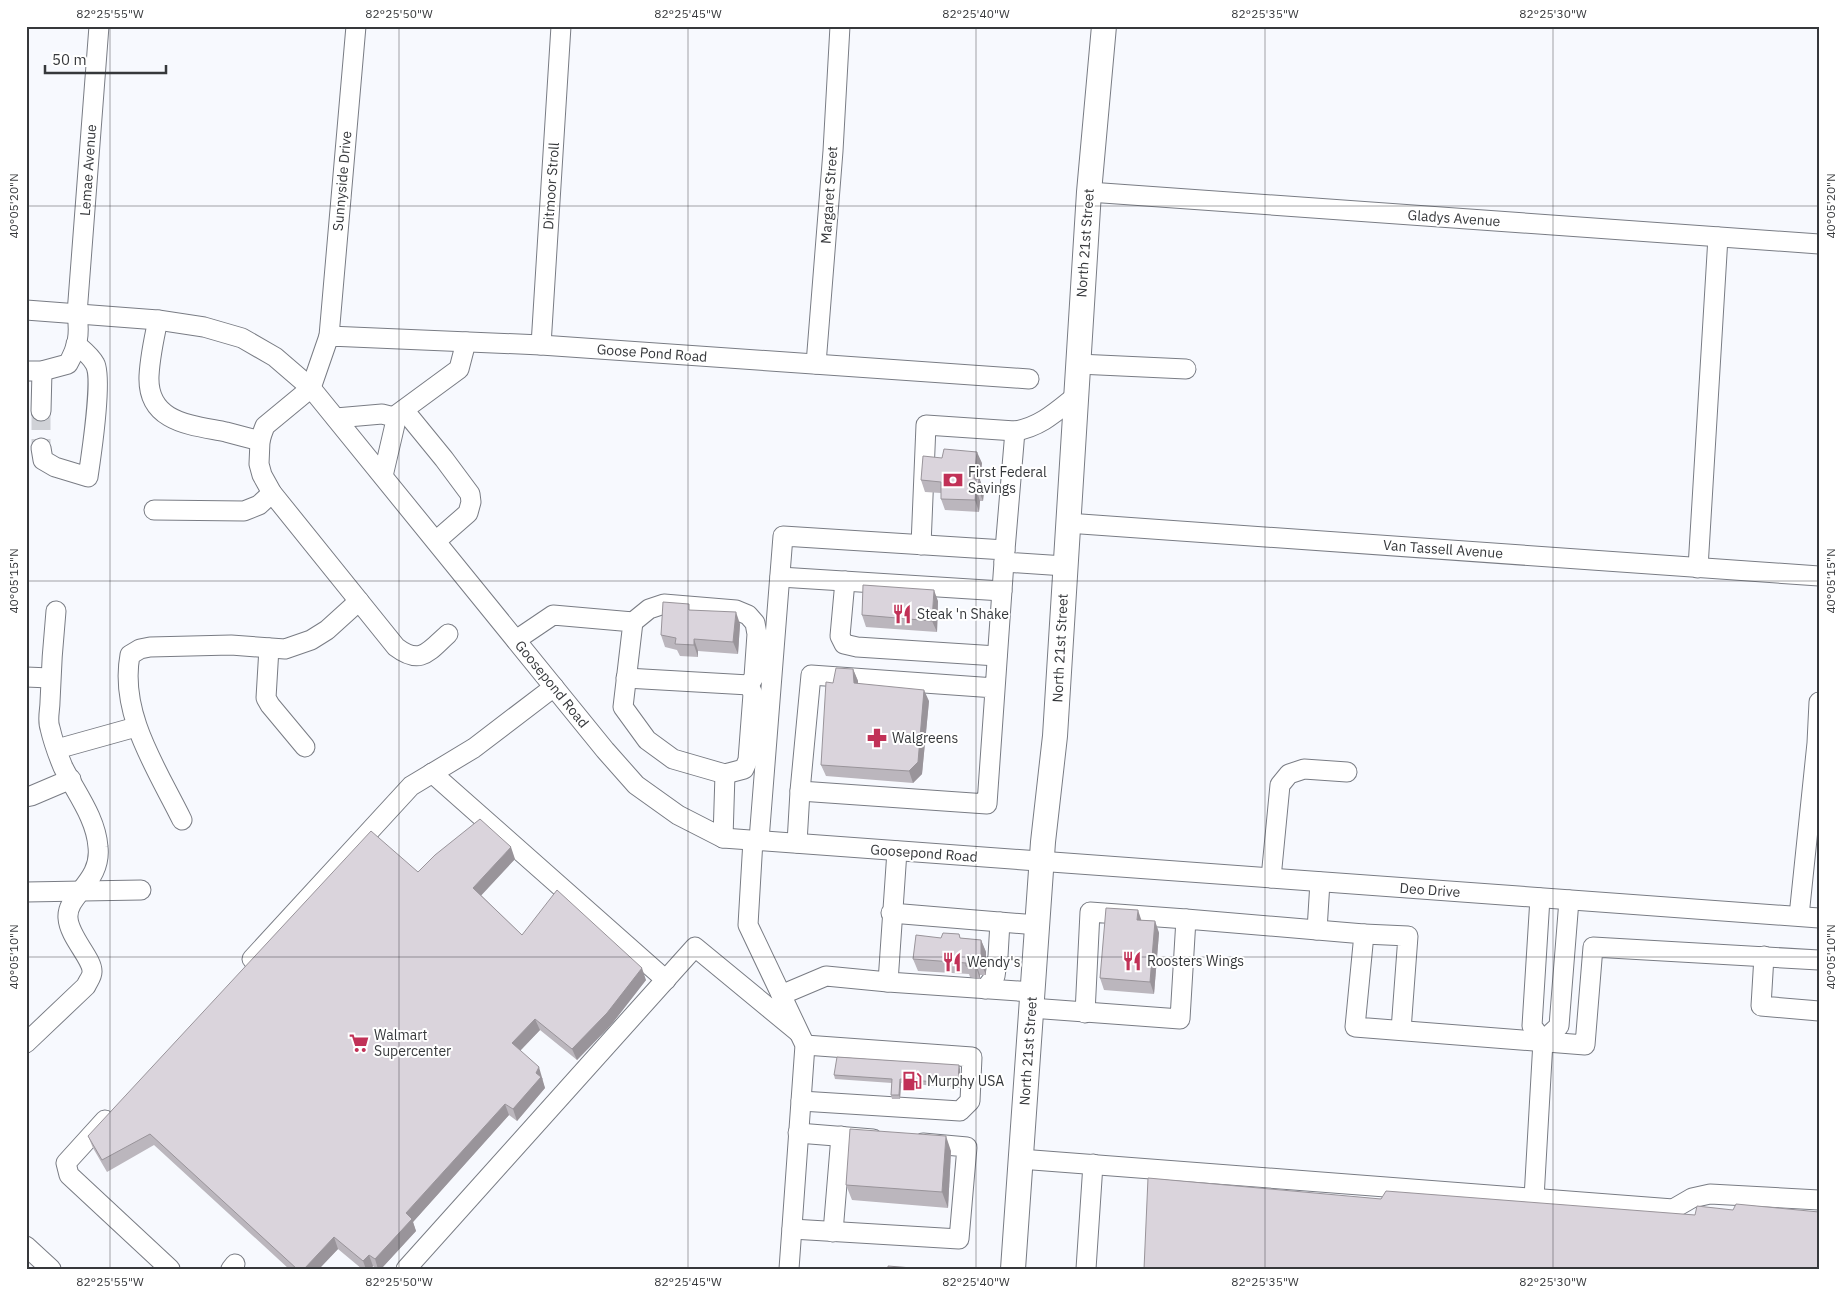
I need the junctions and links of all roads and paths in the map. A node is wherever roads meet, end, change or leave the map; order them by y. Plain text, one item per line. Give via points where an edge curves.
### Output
1 (99, 26) edge
2 (356, 26) edge
3 (561, 26) edge
4 (840, 26) edge
5 (1104, 26) edge
6 (1089, 192) junction
7 (1718, 237) junction
8 (1819, 244) edge
9 (26, 310) edge
10 (77, 314) junction
11 (158, 320) junction
12 (329, 336) junction
13 (466, 342) junction
14 (76, 344) junction
15 (541, 345) junction
16 (816, 364) junction
17 (1078, 364) junction
18 (1186, 370) dead end
19 (34, 371) edge
20 (1029, 379) dead end
21 (311, 388) junction
22 (1076, 396) junction
23 (41, 411) tunnel mouth
24 (399, 413) junction
25 (336, 418) junction
26 (1015, 431) junction
27 (260, 441) junction
28 (41, 448) tunnel mouth
29 (383, 476) junction
30 (272, 493) junction
31 (154, 510) dead end
32 (1067, 523) junction
33 (436, 541) junction
34 (921, 545) junction
35 (1004, 556) junction
36 (1065, 566) junction
37 (1698, 568) junction
38 (1819, 576) edge
39 (780, 577) junction
40 (845, 581) junction
41 (1002, 591) junction
42 (359, 601) junction
43 (56, 611) dead end
44 (633, 622) junction
45 (448, 634) dead end
46 (516, 640) junction
47 (269, 648) junction
48 (997, 656) junction
49 (26, 677) edge
50 (50, 678) junction
51 (626, 678) junction
52 (749, 685) junction
53 (554, 687) junction
54 (995, 688) junction
55 (1819, 702) edge
56 (136, 727) junction
57 (305, 748) dead end
58 (57, 749) junction
59 (1347, 772) dead end
60 (432, 773) junction
61 (725, 774) junction
62 (71, 779) junction
63 (800, 791) junction
64 (26, 797) edge
65 (182, 820) dead end
66 (724, 838) junction
67 (756, 840) junction
68 (797, 843) junction
69 (897, 851) junction
70 (1042, 862) junction
71 (1271, 878) junction
72 (1320, 882) junction
73 (140, 890) dead end
74 (82, 891) junction
75 (26, 892) edge
76 (1540, 898) junction
77 (1570, 900) junction
78 (891, 913) junction
79 (1799, 916) junction
80 (1819, 918) edge
81 (1186, 919) junction
82 (1000, 922) junction
83 (1037, 926) junction
84 (1317, 930) junction
85 (1364, 934) junction
86 (1764, 956) junction
87 (1819, 960) edge
88 (238, 974) edge
89 (666, 980) junction
90 (888, 982) junction
91 (985, 989) junction
92 (781, 995) junction
93 (1032, 1000) junction
94 (1819, 1011) edge
95 (1085, 1013) junction
96 (1400, 1030) junction
97 (802, 1038) junction
98 (1543, 1041) junction
99 (26, 1043) edge
100 (801, 1100) junction
101 (119, 1105) edge
102 (798, 1133) junction
103 (841, 1136) junction
104 (889, 1140) edge
105 (909, 1142) edge
106 (1020, 1159) junction
107 (1093, 1164) junction
108 (1534, 1198) junction
109 (1819, 1200) edge
110 (792, 1228) junction
111 (833, 1232) junction
112 (26, 1246) edge
113 (51, 1269) edge
114 (170, 1269) edge
115 (406, 1269) edge
116 (789, 1269) edge
117 (1013, 1269) edge
118 (1086, 1269) edge

1 - 10 street, Lemae Avenue
2 - 12 street, Sunnyside Drive
3 - 15 street, Ditmoor Stroll
4 - 16 street, Margaret Street
5 - 6 main road, North 21st Street
6 - 7 street, Gladys Avenue
6 - 17 main road, North 21st Street
7 - 8 street, Gladys Avenue
7 - 37 street
9 - 10 street
10 - 11 street
10 - 14 street, Lemae Avenue via 80,330
11 - 21 street, Goosepond Road via 204,327 242,338 275,357
11 - 27 street via 149,378 152,398 160,410 183,424
12 - 13 street, Goose Pond Road
12 - 21 street
13 - 15 street, Goose Pond Road
13 - 24 street via 459,370
14 - 19 street via 68,364
14 - 28 street via 96,365 98,373 88,477 43,460
15 - 16 street, Goose Pond Road
16 - 20 street, Goose Pond Road
17 - 18 street
17 - 22 main road, North 21st Street
19 - 23 street
21 - 25 street, Goosepond Road
21 - 27 street via 265,426
22 - 26 street via 1046,420 1029,429
22 - 32 main road, North 21st Street
24 - 25 street
24 - 29 street
24 - 33 street via 444,459 470,494 468,513
25 - 29 street, Goosepond Road
26 - 34 street via 926,425
26 - 35 street
27 - 30 street via 259,464
29 - 33 street, Goosepond Road
30 - 31 street via 259,505 244,511
30 - 42 street
32 - 36 main road, North 21st Street
32 - 37 street, Van Tassell Avenue
33 - 46 street, Goosepond Road
34 - 35 street
34 - 39 street via 783,536
35 - 36 street
35 - 41 street
36 - 70 main road, North 21st Street via 1055,736
37 - 38 street, Van Tassell Avenue
39 - 40 street
39 - 67 street
40 - 41 street
40 - 48 street via 840,636 844,644
41 - 48 street
42 - 45 street via 407,656 423,655
42 - 47 street via 311,640 285,649
43 - 50 street
44 - 46 street via 553,615
44 - 51 street
44 - 52 street via 664,604 736,610 748,615 755,623 757,634 754,677
46 - 53 street, Goosepond Road
47 - 56 street via 150,646 140,649 130,655 127,669
47 - 57 street via 266,698
48 - 54 street
49 - 50 street
50 - 58 street via 49,725
51 - 52 street
51 - 61 street via 623,707 647,740 672,759
52 - 61 street via 753,694 748,760 744,768
53 - 60 street via 474,748
53 - 66 street, Goosepond Road via 636,785 678,814
54 - 63 street via 810,675
54 - 63 street via 987,804
55 - 79 street
56 - 58 street
56 - 65 street
58 - 62 street
59 - 71 street via 1304,768 1288,774 1280,785
60 - 88 street via 411,786
60 - 89 street
61 - 66 street
62 - 64 street
62 - 74 street via 94,826 98,847 94,875
63 - 68 street
66 - 67 street, Goosepond Road
67 - 68 street, Goosepond Road
67 - 92 street via 748,925
68 - 69 street, Goosepond Road
69 - 70 street, Goosepond Road
69 - 78 street
70 - 71 street, Deo Drive
70 - 83 main road, North 21st Street
71 - 72 street, Deo Drive
72 - 76 street, Deo Drive
72 - 84 street
73 - 74 street
74 - 75 street
74 - 99 street via 70,904 68,917 72,935 92,966 92,974 86,986
76 - 77 street, Deo Drive
76 - 98 street via 1532,1026
77 - 79 street, Deo Drive
77 - 98 street via 1559,1026
78 - 82 street
78 - 90 street
79 - 80 street, Deo Drive
81 - 84 street
81 - 95 street via 1180,1019
81 - 95 street via 1090,912
82 - 83 street
82 - 91 street via 995,976
83 - 93 main road, North 21st Street
84 - 85 street
85 - 96 street via 1408,936
85 - 96 street via 1355,1027
86 - 87 street
86 - 94 street via 1761,1006
86 - 98 street via 1593,947 1585,1045
89 - 97 street via 695,947
89 - 115 street
90 - 91 street
90 - 92 street via 826,976
91 - 93 street
92 - 97 street
93 - 95 street
93 - 106 main road, North 21st Street
96 - 98 street
97 - 100 street
97 - 100 street via 972,1057 970,1101 960,1111
98 - 108 street
100 - 102 street
101 - 114 street via 66,1163 69,1176
102 - 103 street
102 - 110 street
103 - 104 street
103 - 111 street
105 - 111 street via 967,1146 959,1239
106 - 107 street
106 - 117 main road, North 21st Street
107 - 108 street
107 - 118 street
108 - 109 street via 1673,1209 1692,1198 1710,1194
110 - 111 street
110 - 116 street
112 - 113 street

